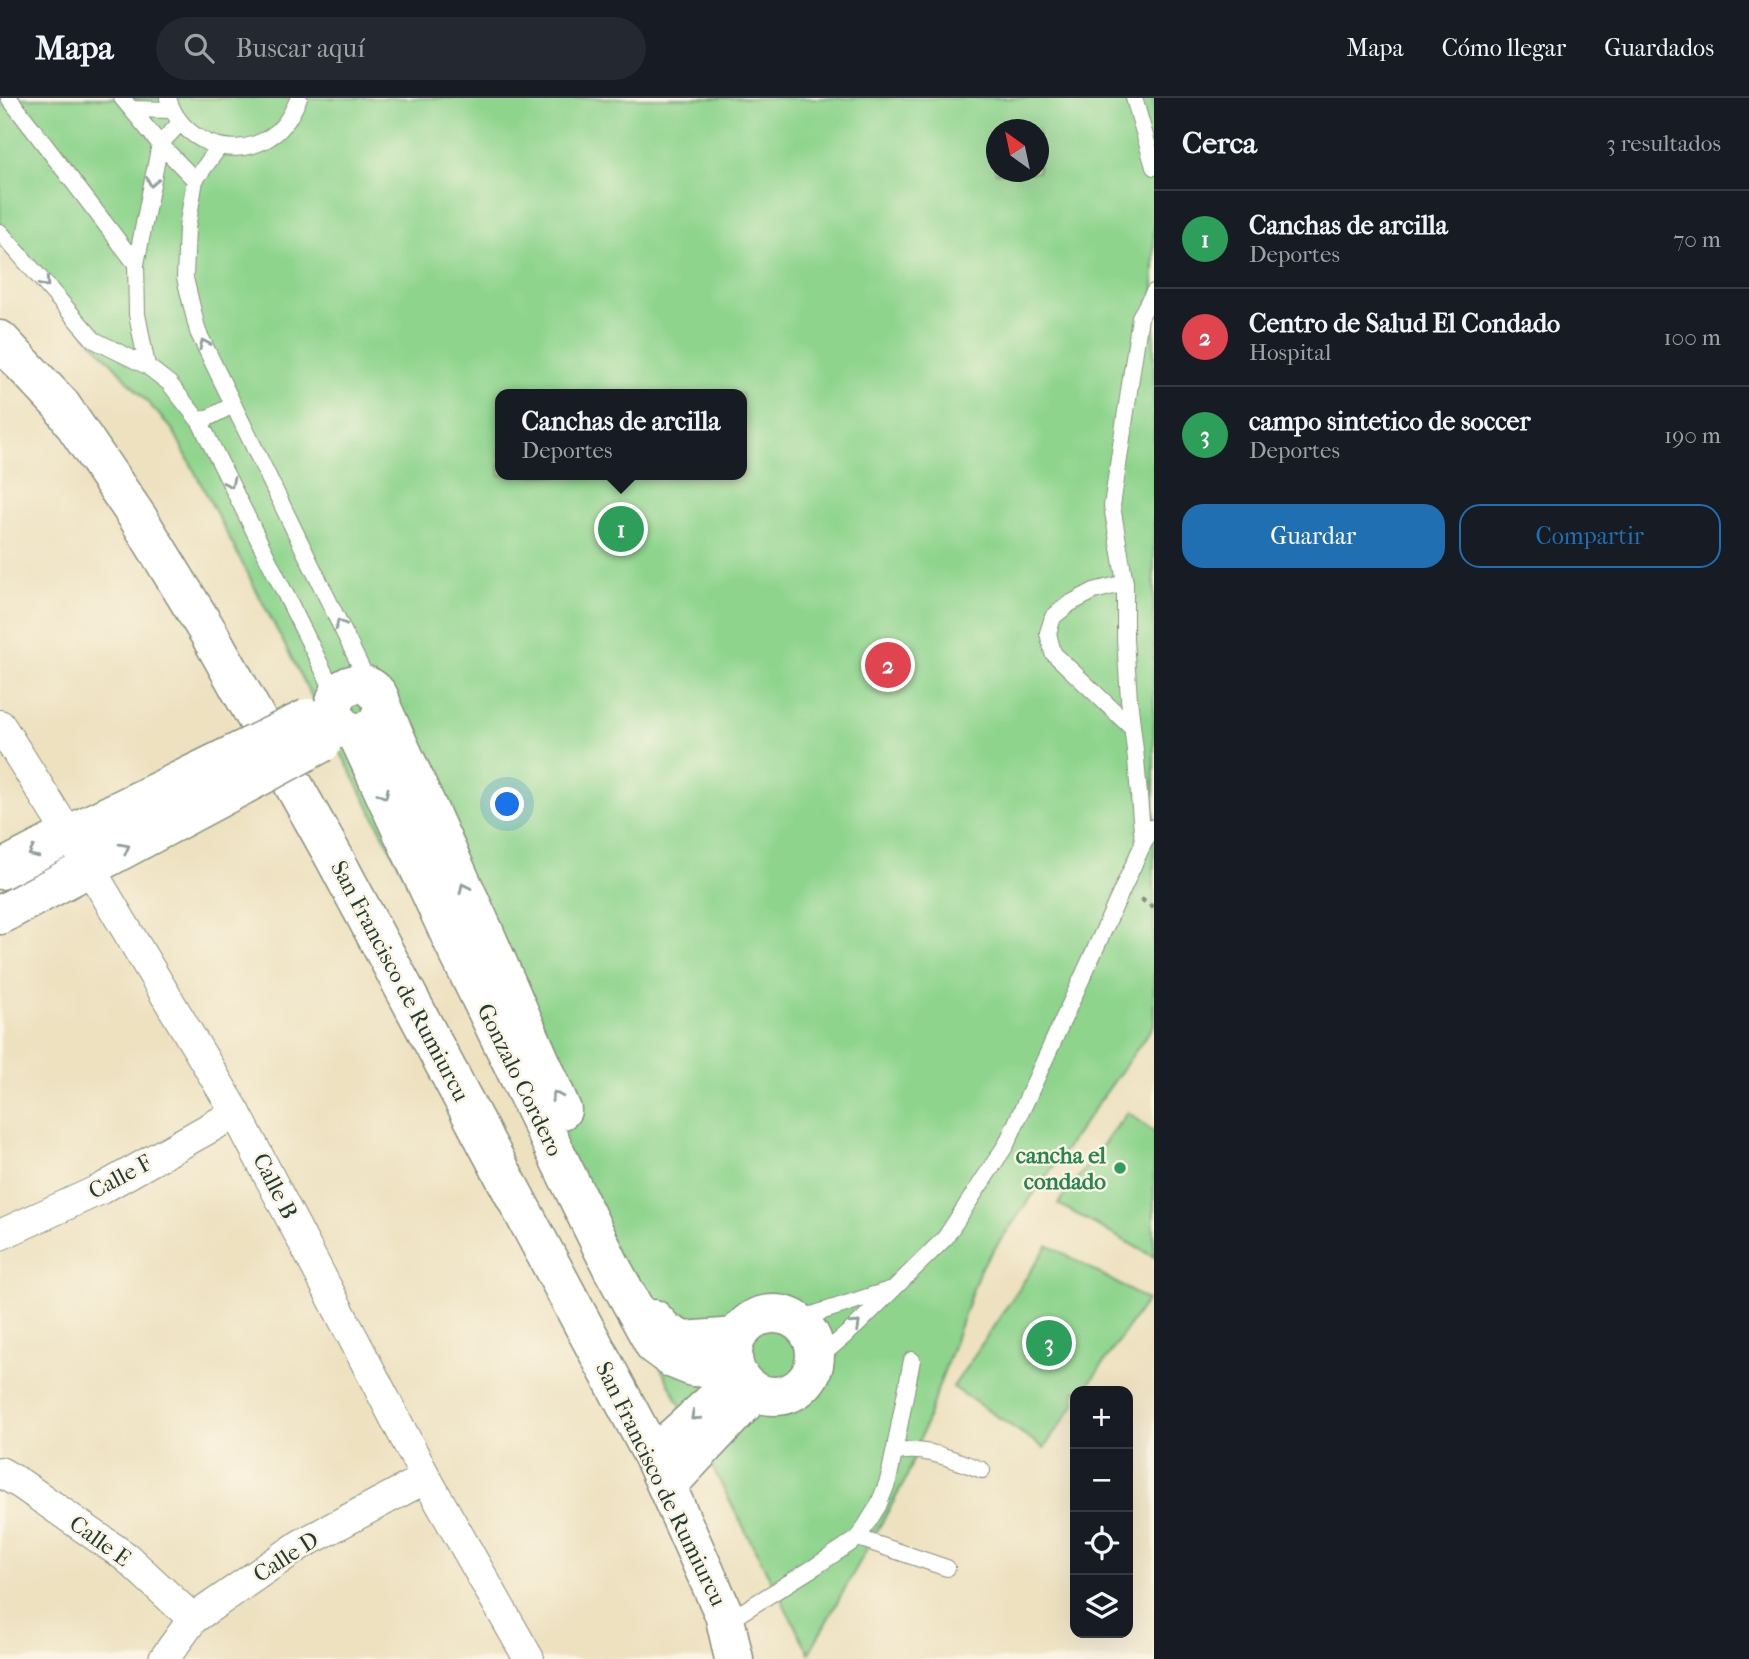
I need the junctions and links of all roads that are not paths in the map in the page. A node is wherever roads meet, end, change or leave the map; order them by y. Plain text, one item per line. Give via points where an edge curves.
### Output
1 (9, 98) edge
2 (299, 98) edge
3 (1134, 98) edge
4 (127, 104) edge
5 (173, 110) edge
6 (160, 144) junction
7 (219, 147) junction
8 (1154, 167) edge
9 (195, 180) junction
10 (0, 232) edge
11 (136, 264) junction
12 (1154, 292) edge
13 (0, 340) edge
14 (147, 366) junction
15 (233, 405) junction
16 (200, 422) junction
17 (1125, 583) junction
18 (344, 715) junction
19 (0, 725) edge
20 (1132, 728) junction
21 (234, 772) junction
22 (1154, 827) edge
23 (68, 835) junction
24 (1143, 844) junction
25 (89, 867) junction
26 (0, 870) edge
27 (0, 915) edge
28 (236, 1113) junction
29 (0, 1235) edge
30 (894, 1288) junction
31 (796, 1320) junction
32 (912, 1360) dead end
33 (815, 1361) junction
34 (742, 1369) junction
35 (894, 1453) junction
36 (982, 1469) dead end
37 (660, 1471) junction
38 (0, 1472) edge
39 (426, 1478) junction
40 (858, 1538) junction
41 (947, 1569) dead end
42 (193, 1619) junction
43 (726, 1622) junction
44 (164, 1659) edge
45 (529, 1659) edge
46 (734, 1659) edge

1 - 11 lane
2 - 7 lane via 289,120 270,138 245,147
3 - 8 lane
4 - 5 lane
4 - 6 lane
5 - 6 lane
5 - 7 lane via 197,138
6 - 9 lane
6 -> 11 lane
7 - 9 lane
15 -> 9 lane via 198,332 184,278
10 -> 14 lane via 94,340
11 - 14 lane via 137,314
12 - 17 lane via 1140,317 1112,506
13 - 37 street, San Francisco de Rumiurcu via 61,405 208,632 335,859
14 - 16 lane via 169,383
15 - 16 lane
18 -> 15 lane
16 -> 18 lane
17 - 20 lane
17 - 20 lane via 1069,604 1053,617 1048,632 1053,653
18 - 21 street, bridge
18 - 34 street, Gonzalo Cordero via 468,937 612,1268 655,1346 693,1367
19 - 23 street, Calle B
20 - 24 lane
21 - 23 street
25 -> 21 street
22 - 24 lane
23 - 25 street, Calle B
23 -> 26 street
24 - 30 lane via 1006,1145 945,1238
25 - 27 street
25 - 28 street, Calle B
28 - 29 street, Calle F via 101,1189
28 - 39 street, Calle B
30 - 31 lane
33 -> 30 lane
31 - 33 street via 808,1331
31 - 34 street via 764,1316 748,1324
32 - 35 lane
33 - 34 street via 810,1376 786,1395 770,1396
34 - 37 street
35 - 36 lane via 907,1449 930,1453
35 - 40 lane via 888,1481
37 - 43 street, San Francisco de Rumiurcu
38 - 42 street, Calle E via 126,1557
39 - 42 street, Calle D via 300,1545
39 - 45 street, Calle B
40 - 41 lane
40 - 43 lane
42 - 44 street, Calle D
43 - 46 street, San Francisco de Rumiurcu

